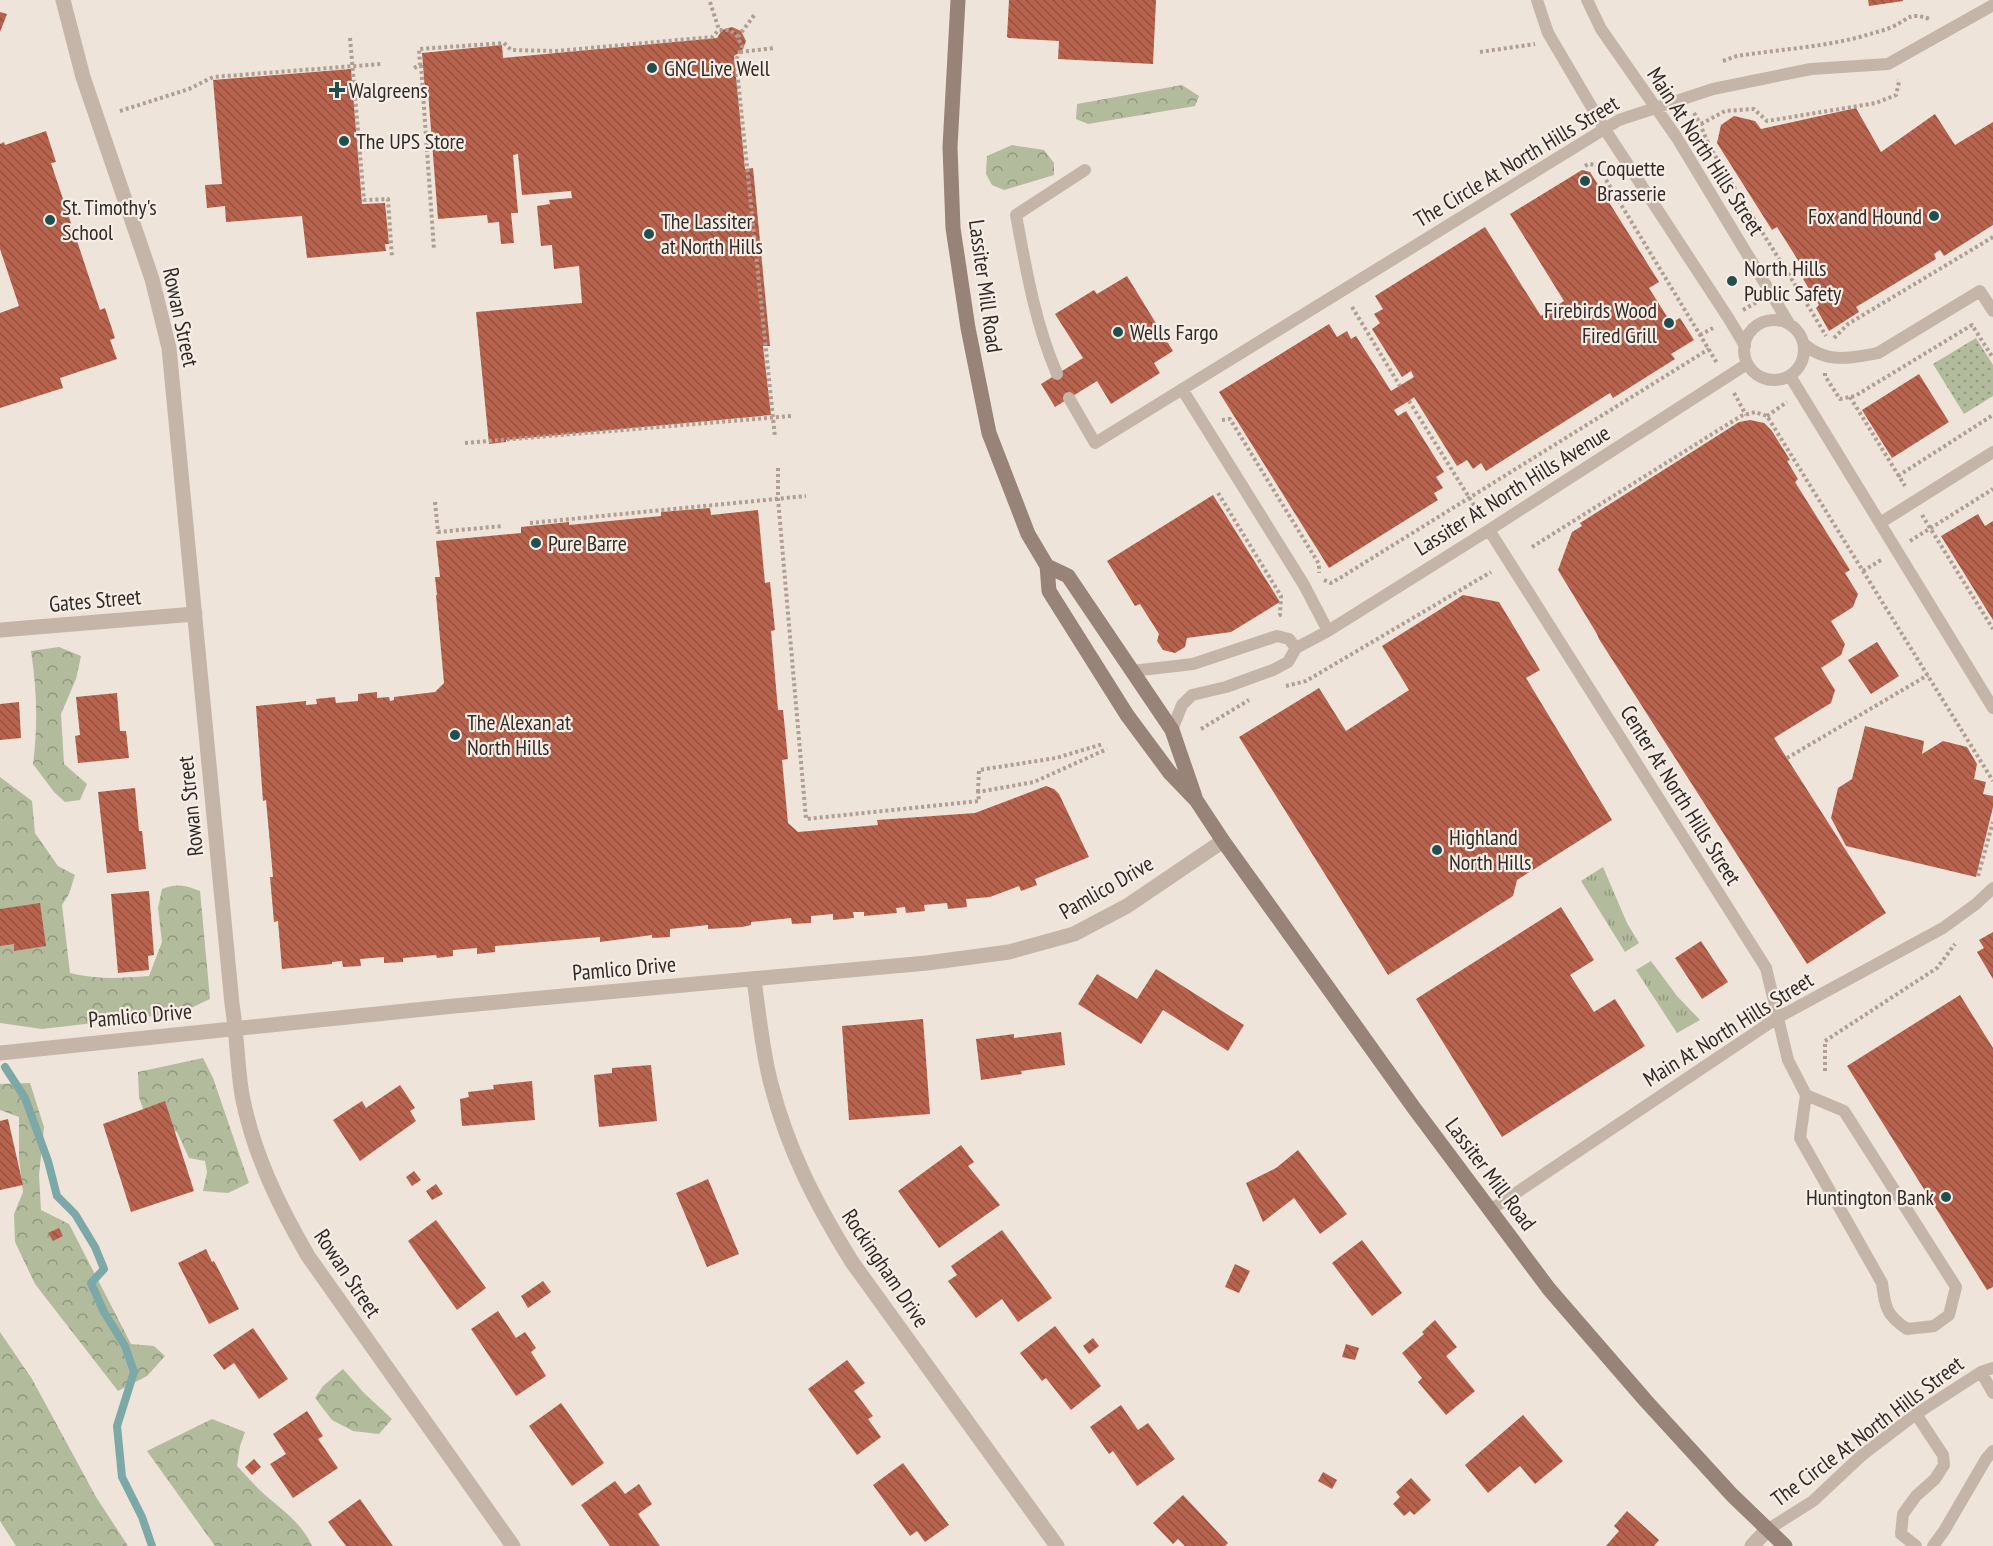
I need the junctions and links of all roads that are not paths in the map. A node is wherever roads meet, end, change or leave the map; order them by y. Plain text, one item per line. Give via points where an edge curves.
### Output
1 (63, 0) edge
2 (958, 0) edge
3 (1537, 0) edge
4 (1587, 0) edge
5 (1993, 4) edge
6 (1656, 108) junction
7 (1604, 128) junction
8 (1084, 170) dead end
9 (1993, 311) edge
10 (1790, 325) junction
11 (1804, 344) junction
12 (1745, 346) junction
13 (1748, 364) junction
14 (1057, 374) dead end
15 (1790, 376) junction
16 (1182, 389) junction
17 (1069, 398) dead end
18 (1993, 452) edge
19 (1880, 523) junction
20 (1489, 530) junction
21 (1047, 566) junction
22 (195, 614) junction
23 (0, 630) edge
24 (1328, 631) junction
25 (1296, 648) junction
26 (1132, 671) junction
27 (1993, 708) edge
28 (1172, 730) junction
29 (1196, 800) junction
30 (1223, 841) junction
31 (1993, 888) edge
32 (754, 980) junction
33 (1777, 1018) junction
34 (236, 1029) junction
35 (0, 1053) edge
36 (1806, 1095) junction
37 (1489, 1211) junction
38 (1987, 1370) edge
39 (1993, 1393) edge
40 (1916, 1414) junction
41 (1993, 1451) edge
42 (1767, 1530) junction
43 (513, 1546) edge
44 (1057, 1546) edge
45 (1752, 1546) edge
46 (1785, 1546) edge
47 (1916, 1546) edge
48 (1933, 1546) edge

1 - 22 street, Rowan Street via 83,77 152,279 169,348
2 - 21 main road, Lassiter Mill Road via 951,158 953,228 968,328 989,433 1028,534
3 - 7 lane via 1548,33
4 - 6 lane, Main At North Hills Street via 1601,29
5 - 6 lane, The Circle At North Hills Street via 1888,64 1811,69 1713,89
6 - 7 lane, The Circle At North Hills Street
6 - 10 lane, Main At North Hills Street
7 - 12 lane
7 - 16 lane, The Circle At North Hills Street
8 - 14 lane via 1016,214 1028,278
9 - 11 lane, Main At North Hills Street via 1980,291 1878,353 1859,357 1839,359 1820,355
10 - 11 lane, Main At North Hills Street
10 - 12 lane via 1781,321 1762,323 1748,336
11 - 15 lane via 1802,362
12 - 13 lane
13 - 15 lane via 1753,372 1771,380
13 - 20 lane, Lassiter At North Hills Avenue
15 - 19 lane
16 - 17 lane, The Circle At North Hills Street via 1095,443
16 - 24 lane via 1304,585
18 - 19 lane
19 - 27 lane
20 - 24 lane, Lassiter At North Hills Avenue
20 - 33 lane, Center At North Hills Street via 1766,968
21 - 26 main road, Lassiter Mill Road via 1068,576
21 - 29 main road, Lassiter Mill Road via 1049,591 1118,702 1170,773
22 - 23 street, Gates Street
22 - 34 street, Rowan Street
24 - 25 lane, Lassiter At North Hills Avenue
25 - 26 lane via 1289,639 1277,636 1192,664
25 - 28 lane, Lassiter At North Hills Avenue via 1288,662 1273,670 1192,695 1182,705
26 - 28 main road, Lassiter Mill Road
28 - 29 main road, Lassiter Mill Road
29 - 30 main road, Lassiter Mill Road
30 - 32 street, Pamlico Drive via 1126,906 1074,934 1009,952
30 - 37 main road, Lassiter Mill Road
31 - 33 lane, Main At North Hills Street via 1943,928
32 - 34 street, Pamlico Drive
32 - 44 street, Rockingham Drive via 771,1083 806,1183 852,1262
33 - 36 lane, Center At North Hills Street via 1788,1060
33 - 37 lane, Main At North Hills Street
34 - 35 street, Pamlico Drive
34 - 43 street, Rowan Street via 242,1095 252,1134 284,1214 308,1256
36 - 36 lane via 1800,1138 1882,1283 1885,1307 1893,1320 1907,1329 1934,1326 1949,1315 1956,1287 1844,1111
37 - 42 main road, Lassiter Mill Road via 1570,1314
38 - 39 lane
38 - 40 lane, The Circle At North Hills Street
40 - 42 lane, The Circle At North Hills Street via 1861,1456 1813,1501
40 - 47 lane via 1943,1455 1944,1465 1903,1514 1901,1534
41 - 48 lane
42 - 45 street
42 - 46 main road, Lassiter Mill Road

